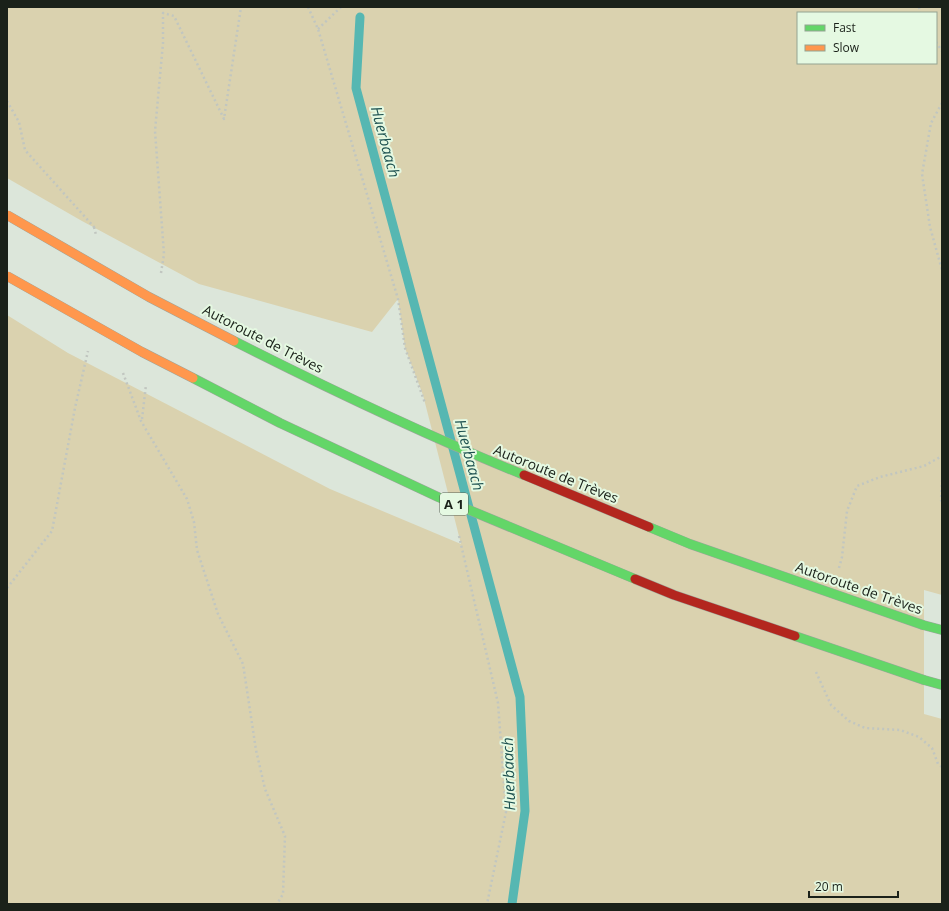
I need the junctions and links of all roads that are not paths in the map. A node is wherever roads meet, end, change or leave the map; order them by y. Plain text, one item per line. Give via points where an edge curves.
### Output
1 (7, 215) edge
2 (7, 276) edge
3 (942, 630) edge
4 (942, 685) edge

1 - 3 highway, Autoroute de Trèves, bridge via 149,297 303,376 460,449 690,544
2 - 4 highway, A 1, bridge via 142,352 280,422 438,497 674,595

